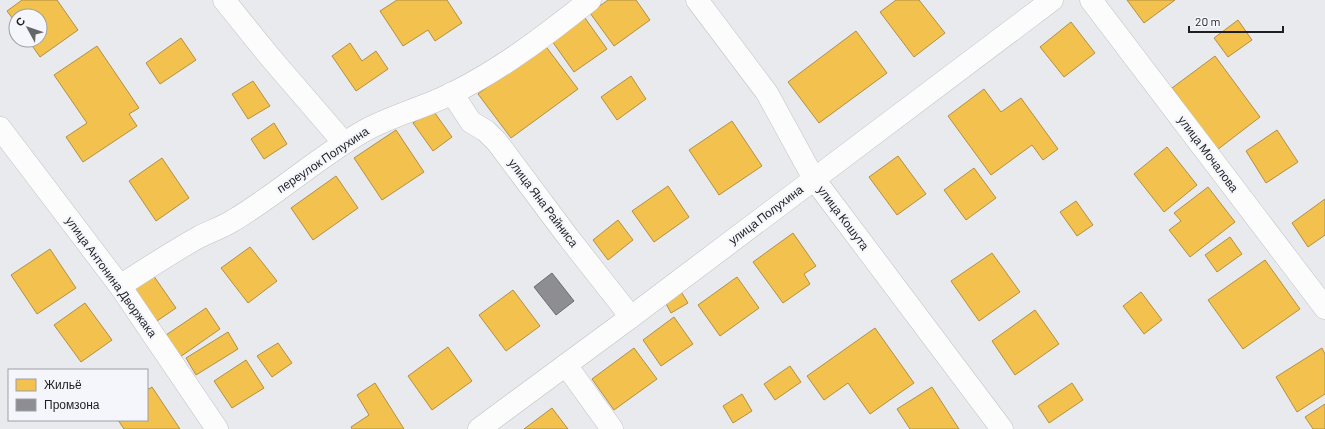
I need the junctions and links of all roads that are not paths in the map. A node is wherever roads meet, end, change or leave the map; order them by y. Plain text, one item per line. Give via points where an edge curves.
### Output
1 (224, 0) edge
2 (590, 0) edge
3 (697, 0) edge
4 (1052, 0) edge
5 (1091, 0) edge
6 (452, 94) junction
7 (0, 128) edge
8 (344, 143) junction
9 (814, 179) junction
10 (120, 286) junction
11 (1325, 308) edge
12 (631, 317) junction
13 (566, 365) junction
14 (217, 429) edge
15 (479, 429) edge
16 (612, 429) edge
17 (1002, 429) edge

1 - 8 street
2 - 6 street, переулок Полухина via 508,60
3 - 9 street, улица Кошута via 767,93
4 - 9 street, улица Полухина
5 - 11 street, улица Мочалова
6 - 8 street, переулок Полухина via 380,122
6 - 12 street, улица Яна Райниса via 471,122 486,131 497,142
7 - 10 street, улица Антонина Дворжака
8 - 10 street, переулок Полухина via 234,220 160,259
9 - 12 street, улица Полухина
9 - 17 street, улица Кошута
10 - 14 street, улица Антонина Дворжака
12 - 13 street, улица Полухина
13 - 15 street, улица Полухина
13 - 16 street

